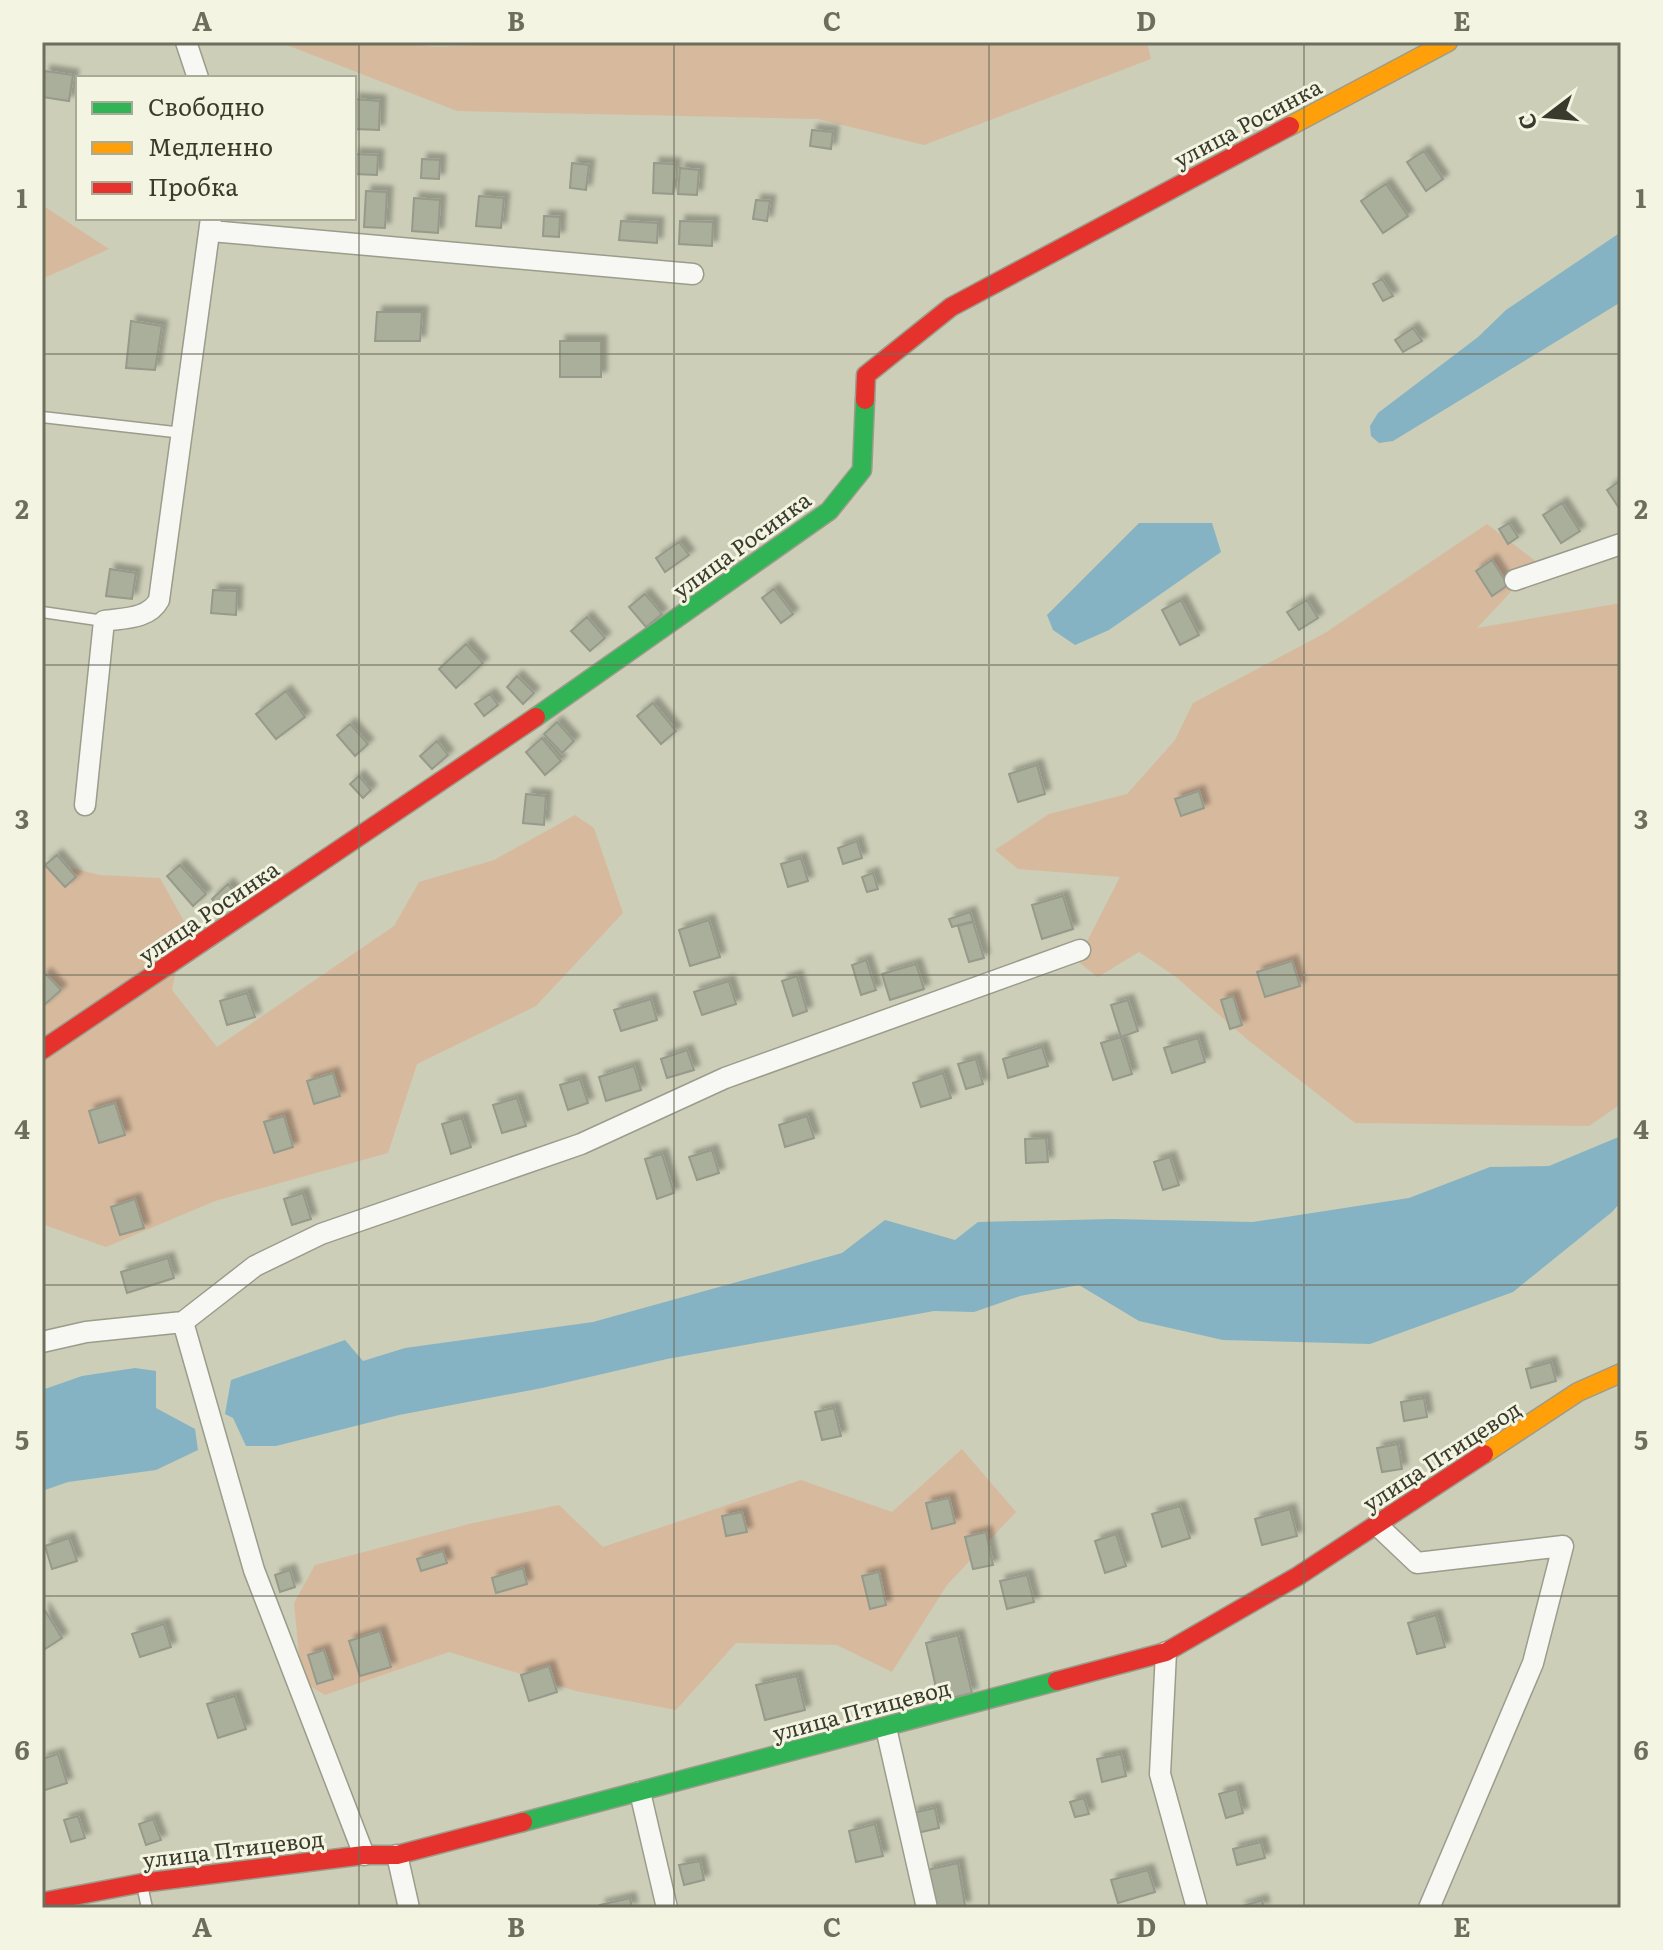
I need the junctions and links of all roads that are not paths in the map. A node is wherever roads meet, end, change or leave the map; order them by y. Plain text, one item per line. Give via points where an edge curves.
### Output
1 (186, 42) edge
2 (1448, 42) edge
3 (197, 76) edge
4 (211, 225) edge
5 (693, 274) dead end
6 (42, 417) edge
7 (184, 433) junction
8 (1621, 544) edge
9 (1515, 580) dead end
10 (42, 612) edge
11 (104, 621) junction
12 (85, 805) dead end
13 (1080, 950) dead end
14 (42, 1050) edge
15 (183, 1322) junction
16 (42, 1342) edge
17 (1621, 1373) edge
18 (1377, 1525) junction
19 (1166, 1652) junction
20 (886, 1728) junction
21 (640, 1792) junction
22 (364, 1855) junction
23 (397, 1855) junction
24 (142, 1883) junction
25 (42, 1902) edge
26 (147, 1908) edge
27 (409, 1908) edge
28 (667, 1908) edge
29 (927, 1908) edge
30 (1197, 1908) edge
31 (1429, 1908) edge

1 - 3 street
2 - 14 street, улица Росинка via 951,307 866,375 862,470 829,511 447,780
4 - 5 street
4 - 7 street
6 - 7 lane
7 - 11 street via 159,600 141,616
8 - 9 street
10 - 11 lane
11 - 12 street
13 - 15 street via 725,1078 581,1144 321,1234 255,1266
15 - 16 street
15 - 22 street via 254,1570
17 - 18 street, улица Птицевод via 1578,1392
18 - 19 street, улица Птицевод
18 - 31 street via 1417,1563 1563,1546 1533,1663
19 - 20 street, улица Птицевод
19 - 30 street via 1160,1774
20 - 21 street, улица Птицевод
20 - 29 street
21 - 23 street, улица Птицевод
21 - 28 street
22 - 23 street, улица Птицевод
22 - 24 street, улица Птицевод
23 - 27 street
24 - 25 street, улица Птицевод
24 - 26 lane

